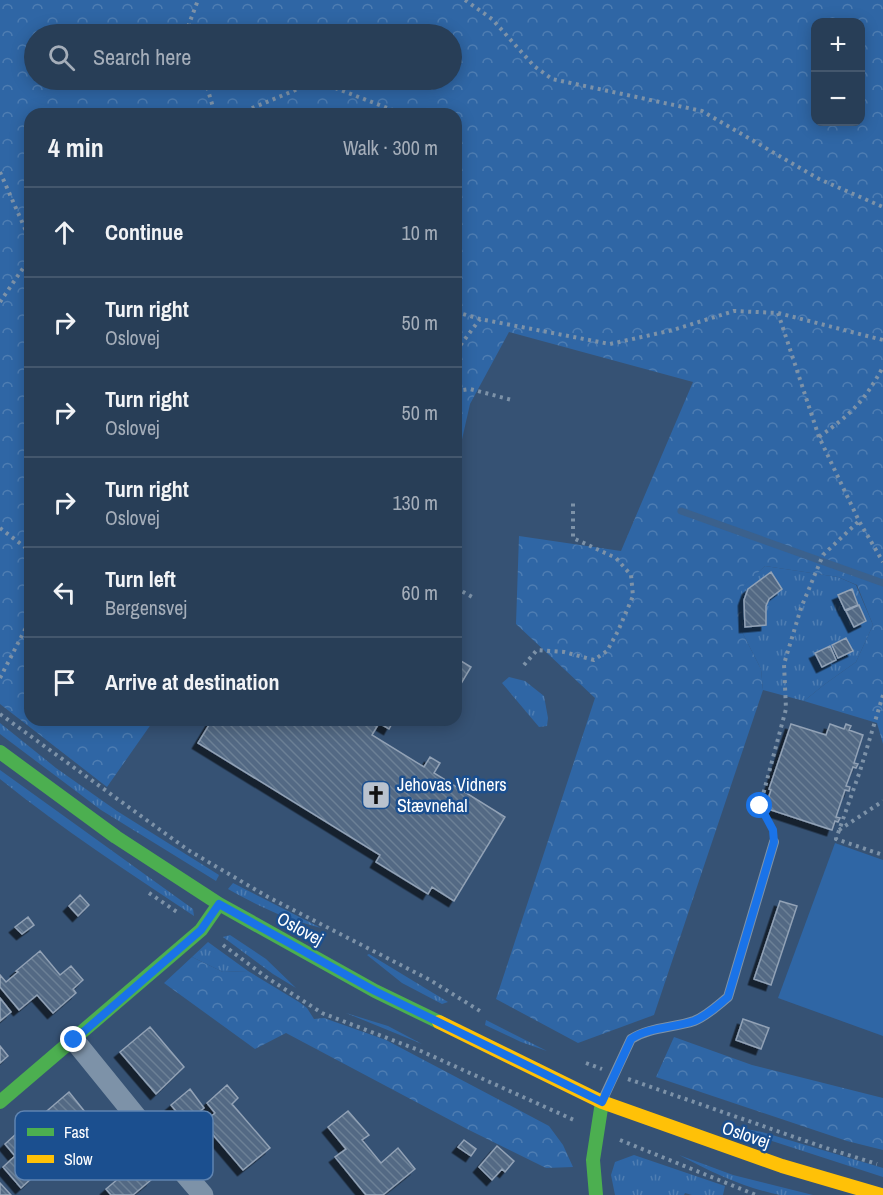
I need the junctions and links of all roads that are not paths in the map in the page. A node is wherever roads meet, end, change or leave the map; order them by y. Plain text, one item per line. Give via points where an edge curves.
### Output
1 (0, 752) edge
2 (774, 842) road end
3 (219, 904) junction
4 (74, 1040) junction
5 (0, 1102) edge
6 (602, 1102) junction
7 (132, 1111) edge
8 (190, 1180) edge
9 (203, 1195) edge
10 (596, 1195) edge
11 (881, 1195) edge

1 - 3 street, Oslovej via 116,837
2 - 6 lane via 728,997 696,1020 640,1033 631,1039
3 - 4 street via 201,930
3 - 6 street, Oslovej via 375,991
4 - 5 street
4 - 7 street
6 - 10 street via 592,1163
6 - 11 street, Oslovej via 782,1166
8 - 9 street

